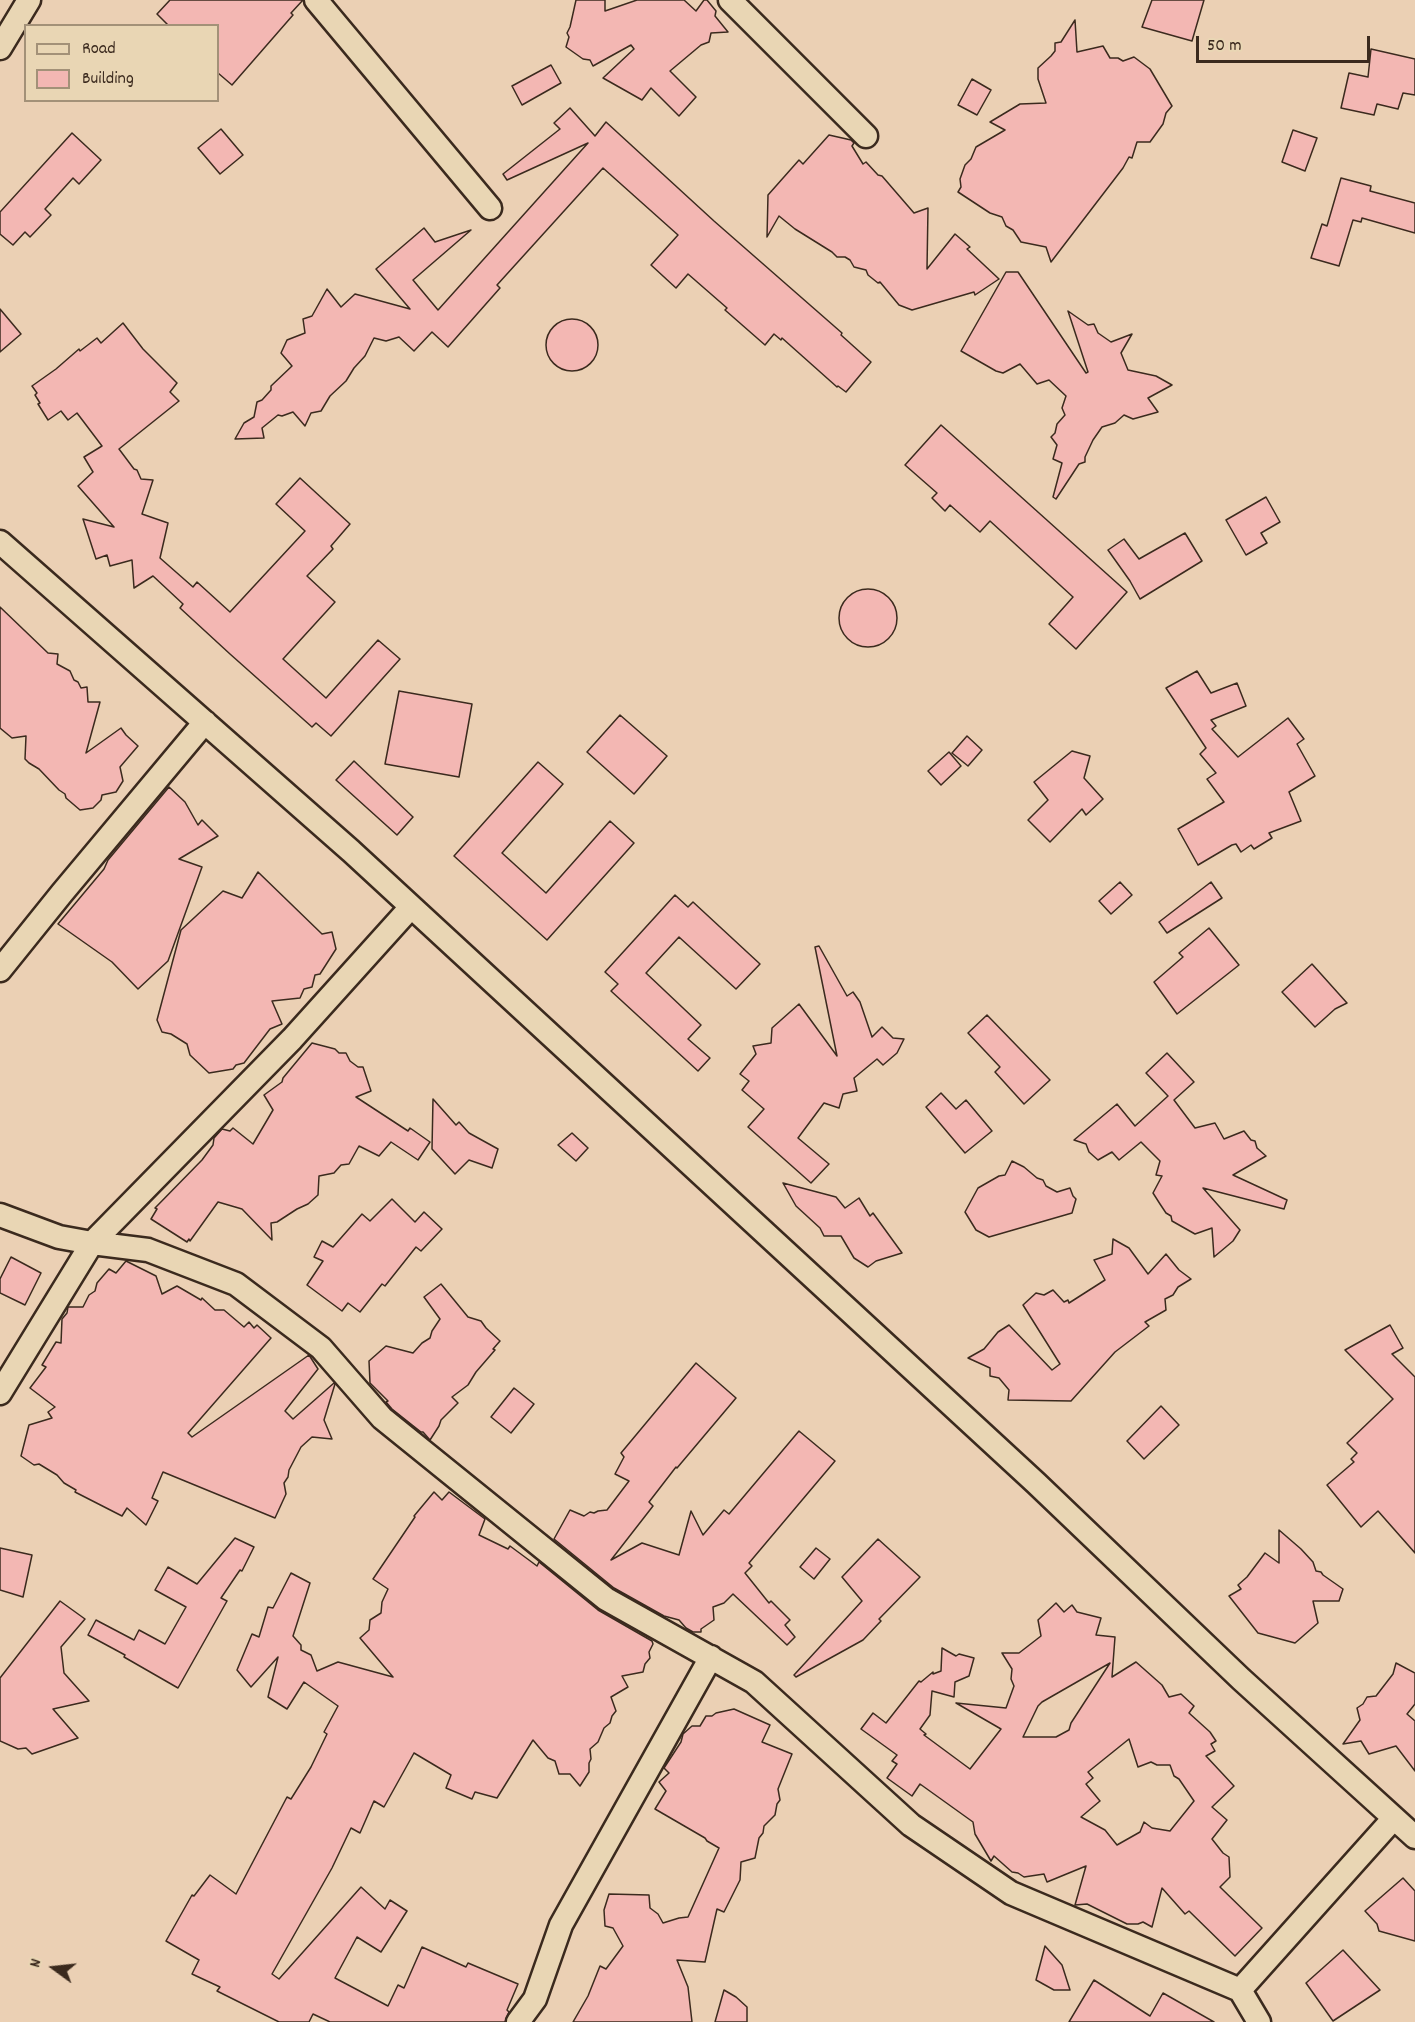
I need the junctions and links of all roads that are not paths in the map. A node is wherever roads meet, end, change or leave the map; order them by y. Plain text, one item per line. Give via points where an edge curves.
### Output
1 (29, 0) edge
2 (316, 0) edge
3 (730, 0) edge
4 (0, 48) edge
5 (866, 136) dead end
6 (490, 208) dead end
7 (0, 542) edge
8 (205, 722) junction
9 (411, 907) junction
10 (0, 970) edge
11 (0, 1215) edge
12 (92, 1243) junction
13 (0, 1393) edge
14 (711, 1657) junction
15 (1394, 1818) junction
16 (1415, 1837) edge
17 (1240, 1990) junction
18 (518, 2022) edge
19 (1259, 2022) edge

1 - 4 street
2 - 6 street
3 - 5 street
7 - 8 street
8 - 9 street
8 - 10 street
9 - 12 street via 292,1039
9 - 15 street
11 - 12 street via 59,1238
12 - 13 street
12 - 14 street via 148,1250 236,1284 321,1348 382,1418 606,1599
14 - 17 street via 754,1682 911,1825 1011,1893
14 - 18 street via 561,1925 535,2000
15 - 16 street
15 - 17 street
17 - 19 street

